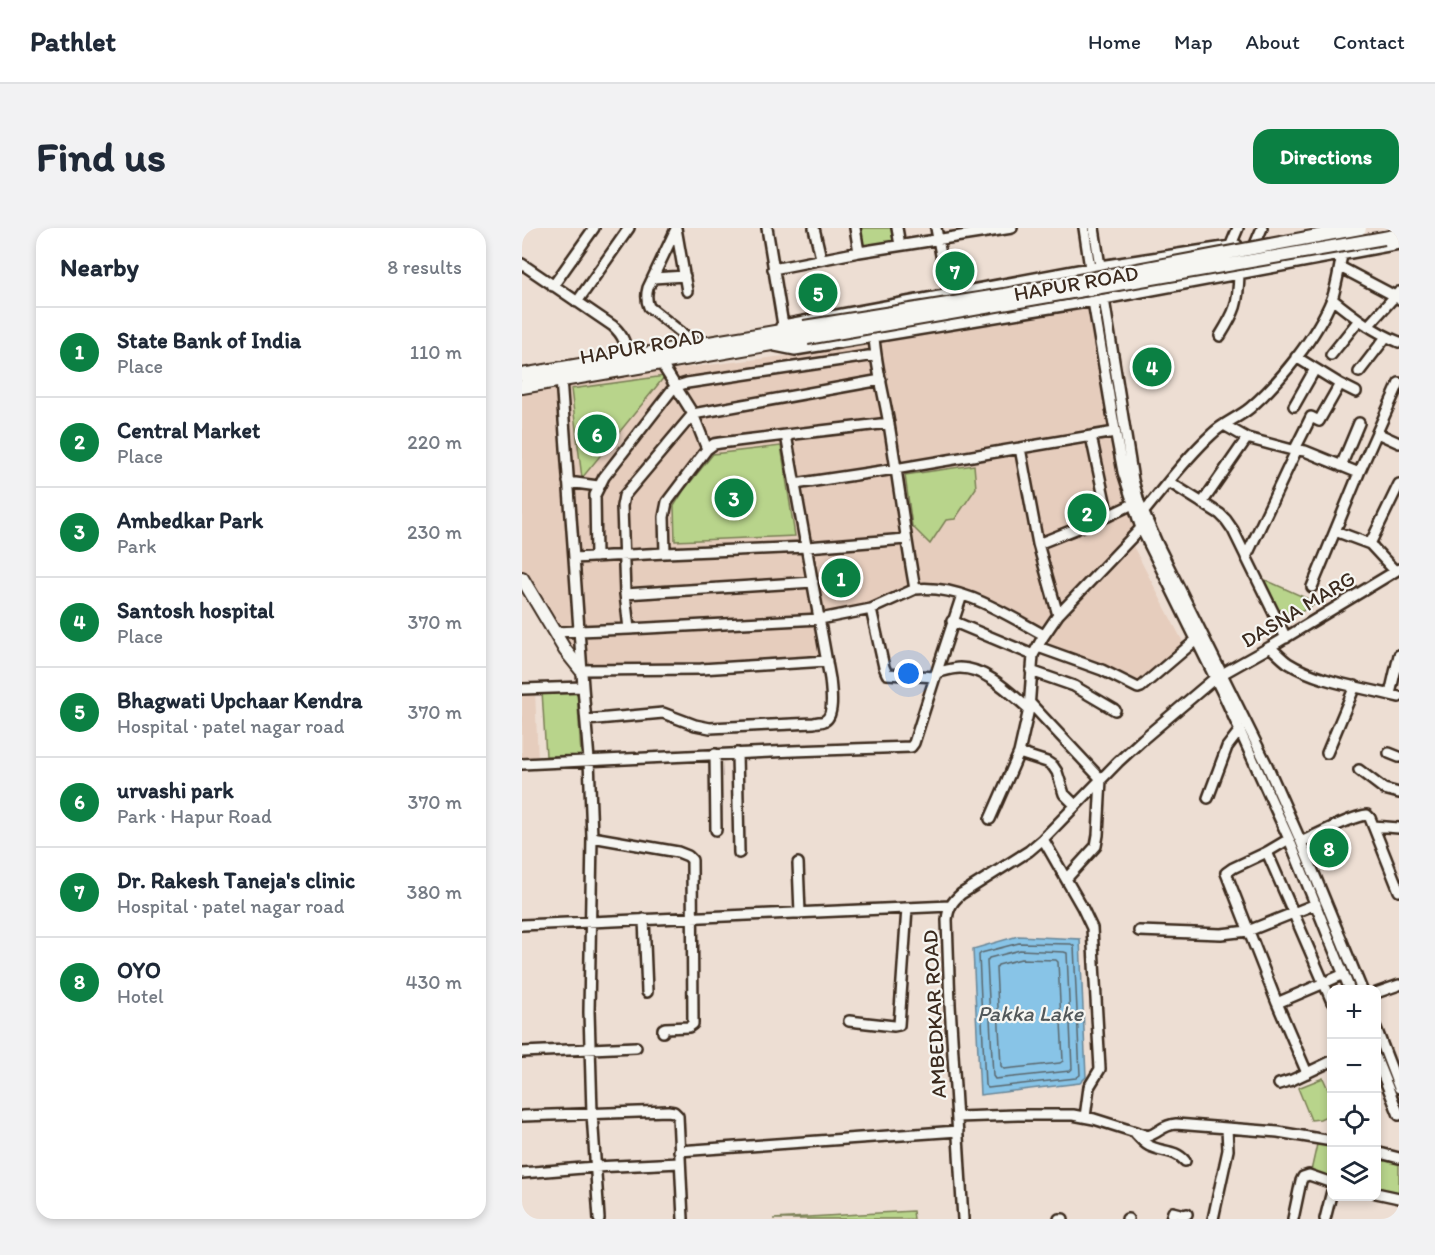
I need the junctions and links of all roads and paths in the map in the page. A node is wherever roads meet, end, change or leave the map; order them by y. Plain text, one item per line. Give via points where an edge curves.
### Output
1 (594, 228) edge
2 (629, 228) edge
3 (767, 228) edge
4 (814, 228) edge
5 (855, 228) edge
6 (897, 228) edge
7 (936, 228) edge
8 (1012, 228) edge
9 (1084, 228) edge
10 (1095, 228) edge
11 (1238, 228) edge
12 (1262, 228) edge
13 (1334, 228) edge
14 (1360, 228) edge
15 (676, 229) edge
16 (981, 230) edge
17 (1399, 236) edge
18 (938, 239) junction
19 (1257, 242) junction
20 (1391, 243) edge
21 (900, 245) junction
22 (1230, 247) junction
23 (859, 252) junction
24 (1342, 255) junction
25 (821, 258) junction
26 (1122, 262) junction
27 (522, 264) edge
28 (1100, 266) junction
29 (1340, 267) junction
30 (1090, 268) junction
31 (773, 269) junction
32 (1067, 272) junction
33 (1239, 274) junction
34 (685, 276) junction
35 (653, 278) junction
36 (553, 286) junction
37 (687, 291) dead end
38 (948, 293) junction
39 (1127, 294) junction
40 (1398, 296) edge
41 (1104, 299) junction
42 (1332, 299) junction
43 (1093, 301) junction
44 (577, 302) junction
45 (1073, 304) junction
46 (1359, 320) junction
47 (783, 325) junction
48 (1368, 326) junction
49 (806, 333) junction
50 (1220, 336) dead end
51 (874, 337) junction
52 (1386, 337) junction
53 (770, 339) junction
54 (1399, 342) edge
55 (697, 345) junction
56 (875, 355) junction
57 (1331, 355) dead end
58 (1296, 357) junction
59 (627, 358) junction
60 (661, 363) junction
61 (1315, 369) junction
62 (1359, 372) dead end
63 (522, 375) edge
64 (561, 379) junction
65 (881, 380) junction
66 (1399, 383) edge
67 (1340, 384) junction
68 (677, 386) junction
69 (522, 387) edge
70 (1356, 392) dead end
71 (1294, 406) dead end
72 (693, 414) junction
73 (889, 423) junction
74 (1359, 423) dead end
75 (1224, 425) junction
76 (1115, 432) junction
77 (1377, 433) junction
78 (786, 435) junction
79 (1091, 436) junction
80 (1247, 438) junction
81 (1399, 443) edge
82 (707, 448) junction
83 (1020, 448) junction
84 (1295, 451) junction
85 (1341, 466) junction
86 (895, 469) junction
87 (1359, 473) junction
88 (568, 482) junction
89 (1168, 482) junction
90 (795, 484) junction
91 (1399, 484) edge
92 (598, 486) junction
93 (1202, 503) junction
94 (1133, 504) junction
95 (1143, 513) junction
96 (1107, 516) junction
97 (1141, 528) junction
98 (1335, 531) junction
99 (906, 539) junction
100 (1038, 544) junction
101 (1370, 544) junction
102 (807, 547) junction
103 (665, 552) junction
104 (624, 555) junction
105 (596, 557) junction
106 (1246, 557) junction
107 (574, 558) junction
108 (1397, 570) edge
109 (522, 579) edge
110 (813, 582) junction
111 (1312, 587) dead end
112 (915, 589) junction
113 (625, 594) junction
114 (962, 595) junction
115 (871, 609) junction
116 (1058, 615) junction
117 (820, 620) junction
118 (952, 621) junction
119 (629, 629) junction
120 (579, 631) junction
121 (554, 632) junction
122 (1044, 635) junction
123 (1286, 638) junction
124 (1196, 640) junction
125 (1270, 647) junction
126 (1035, 651) junction
127 (1399, 655) edge
128 (826, 661) junction
129 (581, 670) junction
130 (1031, 671) junction
131 (936, 675) junction
132 (1218, 676) junction
133 (1355, 686) junction
134 (583, 687) junction
135 (523, 688) edge
136 (1394, 695) edge
137 (1029, 706) junction
138 (1115, 710) dead end
139 (586, 720) junction
140 (1240, 730) junction
141 (737, 753) junction
142 (1018, 753) junction
143 (1327, 753) dead end
144 (1389, 753) dead end
145 (715, 754) junction
146 (1399, 757) edge
147 (589, 760) junction
148 (522, 764) edge
149 (1359, 770) dead end
150 (1101, 779) junction
151 (1399, 793) edge
152 (1208, 798) dead end
153 (1075, 806) junction
154 (990, 819) dead end
155 (1373, 826) junction
156 (1399, 828) edge
157 (716, 830) dead end
158 (592, 837) junction
159 (1043, 839) junction
160 (1289, 839) junction
161 (1301, 842) junction
162 (1267, 852) junction
163 (739, 853) dead end
164 (798, 863) dead end
165 (1066, 879) junction
166 (1398, 884) edge
167 (1316, 904) junction
168 (950, 906) junction
169 (907, 908) junction
170 (800, 913) junction
171 (1293, 913) junction
172 (692, 917) junction
173 (644, 919) junction
174 (591, 921) junction
175 (522, 925) edge
176 (1139, 931) dead end
177 (1248, 931) junction
178 (1344, 974) junction
179 (1324, 983) junction
180 (1348, 985) edge
181 (1360, 985) edge
182 (1399, 985) edge
183 (1327, 990) edge
184 (647, 992) dead end
185 (1381, 992) edge
186 (1277, 1002) junction
187 (849, 1021) dead end
188 (663, 1032) dead end
189 (1381, 1039) edge
190 (636, 1047) dead end
191 (591, 1049) junction
192 (522, 1052) edge
193 (1327, 1063) edge
194 (1381, 1069) edge
195 (1307, 1072) junction
196 (1279, 1084) dead end
197 (1399, 1088) edge
198 (592, 1113) junction
199 (1399, 1115) edge
200 (522, 1116) edge
201 (957, 1117) junction
202 (1085, 1117) junction
203 (1227, 1128) junction
204 (958, 1131) junction
205 (1134, 1132) junction
206 (1327, 1140) edge
207 (680, 1151) junction
208 (1381, 1153) edge
209 (1398, 1158) edge
210 (1185, 1161) dead end
211 (680, 1163) junction
212 (595, 1167) junction
213 (522, 1173) edge
214 (1327, 1181) edge
215 (1381, 1194) edge
216 (1399, 1198) edge
217 (1330, 1201) edge
218 (1187, 1214) dead end
219 (598, 1219) edge
220 (682, 1219) edge
221 (963, 1219) edge
222 (1171, 1219) edge
223 (1213, 1219) edge
224 (1293, 1219) edge
225 (1325, 1219) edge

1 - 36 street
2 - 44 street
3 - 31 street
4 - 25 street
5 - 23 street
6 - 21 street
7 - 18 street
8 - 16 street
9 - 30 street
10 - 28 street
11 - 22 street
12 - 19 street
13 - 19 street
14 - 49 main road, bridge
15 - 34 street
15 - 35 street
16 - 18 street
17 - 20 main road
18 - 21 street
18 - 38 street
19 - 22 street
20 - 24 street, HAPUR ROAD
20 - 49 main road, bridge
21 - 23 street
22 - 26 street
23 - 25 street
24 - 29 street
24 - 33 street, HAPUR ROAD
25 - 31 street
26 - 28 street
26 - 39 street
27 - 36 street
28 - 30 street
29 - 40 street
29 - 42 street
30 - 32 street
31 - 47 street
32 - 38 street
32 - 45 street
33 - 39 street, HAPUR ROAD
33 - 50 street via 1235,311
34 - 35 street
34 - 37 street
35 - 55 street via 646,294 649,307
36 - 44 street
38 - 47 street
39 - 41 street, HAPUR ROAD
40 - 48 street
41 - 43 street, HAPUR ROAD
41 - 95 street via 1133,480
42 - 46 street
42 - 58 street
43 - 45 street, HAPUR ROAD
43 - 76 street
44 - 59 street via 620,332
45 - 51 street, HAPUR ROAD
46 - 48 street
46 - 57 street
47 - 53 street
48 - 52 street
49 - 53 main road
51 - 53 street, HAPUR ROAD via 795,350
51 - 56 street
52 - 54 street
52 - 62 street
53 - 55 main road, HAPUR ROAD
53 - 60 main road, HAPUR ROAD
55 - 59 main road, HAPUR ROAD
56 - 65 street
56 - 68 street
58 - 61 street
58 - 75 street via 1250,408
59 - 63 main road, HAPUR ROAD
60 - 64 main road, HAPUR ROAD
60 - 68 street
61 - 67 street
61 - 71 street
64 - 69 main road, HAPUR ROAD
64 - 88 street
65 - 72 street
65 - 73 street
66 - 77 street
67 - 70 street
67 - 84 street via 1319,421 1311,417
68 - 72 street
68 - 92 street
72 - 82 street
72 - 104 street via 624,496
73 - 78 street
73 - 86 street
74 - 85 street
75 - 80 street
75 - 89 street
76 - 79 street
76 - 94 street
77 - 81 street
77 - 87 street
78 - 82 street
78 - 90 street
79 - 83 street
79 - 96 street
80 - 84 street
80 - 93 street
82 - 103 street via 667,502
83 - 86 street
83 - 100 street
84 - 85 street via 1305,451
84 - 106 street
85 - 87 street
86 - 90 street
86 - 99 street
87 - 98 street
88 - 92 street
88 - 107 street
89 - 93 street
89 - 95 street
90 - 102 street
91 - 101 street
92 - 105 street
93 - 106 street via 1227,520
94 - 96 street
94 - 97 street
95 - 132 street
96 - 100 street
97 - 116 street
97 - 124 street
98 - 101 street
98 - 111 street
99 - 102 street
99 - 112 street
100 - 116 street
101 - 108 street
102 - 103 street
102 - 110 street
103 - 104 street
104 - 105 street
104 - 113 street
105 - 107 street
106 - 123 street
107 - 120 street
108 - 123 street, DASNA MARG
109 - 121 main road
110 - 113 street
110 - 117 street
112 - 114 street
112 - 115 street
113 - 119 street
114 - 118 street
114 - 122 street
115 - 117 street
115 - 131 street via 887,674
116 - 122 street
117 - 119 street
117 - 128 street
118 - 126 street
118 - 131 street
119 - 120 street
120 - 121 street
120 - 129 street
121 - 129 main road
122 - 126 street
123 - 125 street, DASNA MARG
124 - 126 street via 1138,688 1102,670
124 - 132 street
125 - 132 street, DASNA MARG
125 - 133 street via 1297,668
126 - 130 street
127 - 136 street
128 - 129 street
128 - 139 street via 831,705 823,722 710,728 663,714
129 - 134 street
130 - 137 street
130 - 138 street via 1074,686
131 - 137 street via 961,668 976,671
131 - 141 street via 911,747
132 - 140 street
132 - 150 street, AMBEDKAR ROAD
132 - 161 street via 1257,744
133 - 136 street
133 - 143 street
134 - 135 street
134 - 139 street
137 - 142 street
137 - 150 street
139 - 147 street
140 - 152 street via 1227,747
140 - 160 street
141 - 145 street
141 - 163 street
142 - 153 street via 1053,766 1064,794
142 - 154 street
144 - 146 street
145 - 147 street
145 - 157 street
147 - 148 street
147 - 158 street
149 - 151 street via 1384,789
150 - 153 street, AMBEDKAR ROAD
150 - 165 street via 1096,846
153 - 159 street, AMBEDKAR ROAD
155 - 156 street
155 - 161 street via 1370,818 1363,815
155 - 166 street
158 - 172 street via 688,856 692,860
158 - 174 street
159 - 165 street
159 - 168 street, AMBEDKAR ROAD via 961,894
160 - 162 street
160 - 167 street
161 - 181 street
162 - 171 street
162 - 177 street via 1226,873
164 - 170 street
165 - 202 street via 1092,928 1094,948 1100,1069 1089,1087
167 - 171 street
167 - 178 street
168 - 169 street
168 - 201 street, AMBEDKAR ROAD via 947,920
169 - 170 street
169 - 187 street via 899,1025
170 - 172 street
171 - 177 street
171 - 179 street
172 - 173 street
172 - 188 street via 693,1024 665,1028
173 - 174 street
173 - 184 street
174 - 175 street
174 - 191 street
176 - 177 street
177 - 186 street
178 - 179 street
178 - 180 street
179 - 183 street
179 - 186 street
182 - 185 street
186 - 195 street
189 - 197 street
190 - 191 street
191 - 192 street
191 - 198 street
193 - 195 street
194 - 199 street
195 - 196 street
198 - 200 street
198 - 207 street via 674,1112 678,1116
198 - 212 street
201 - 202 street
201 - 204 street, AMBEDKAR ROAD
202 - 205 street
203 - 205 street via 1176,1124 1148,1136
203 - 206 street
203 - 223 street via 1228,1150
204 - 207 street
204 - 221 street, AMBEDKAR ROAD
205 - 210 street via 1151,1147 1178,1154
207 - 211 street
208 - 209 street
211 - 212 street
211 - 220 street
212 - 213 street
212 - 219 street
214 - 224 street via 1309,1175 1303,1177
215 - 216 street
217 - 225 street
218 - 222 street via 1173,1212

